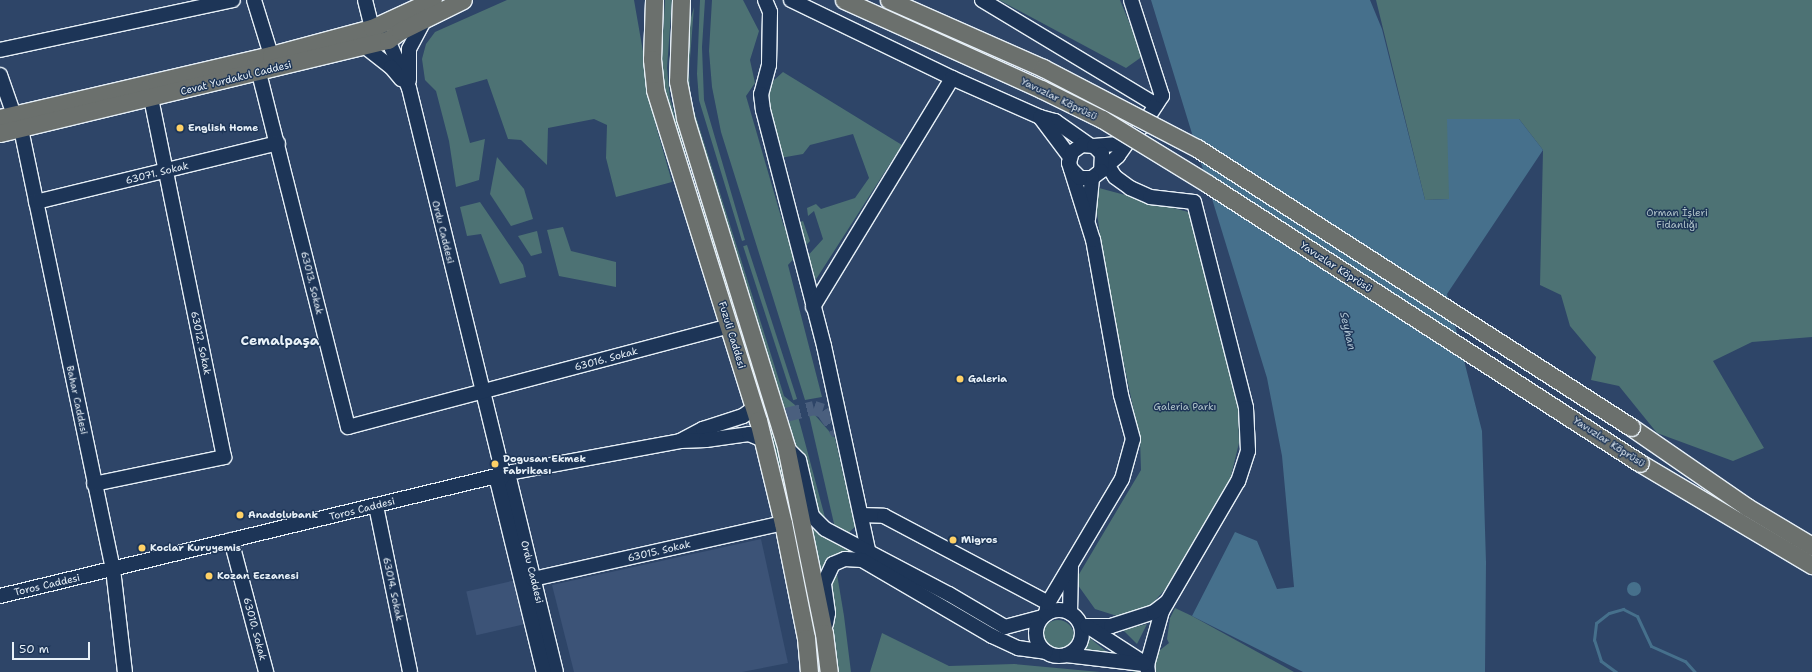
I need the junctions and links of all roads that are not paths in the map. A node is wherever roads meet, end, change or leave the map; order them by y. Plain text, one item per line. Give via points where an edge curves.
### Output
1 (233, 0) edge
2 (254, 0) edge
3 (365, 0) edge
4 (433, 0) edge
5 (463, 0) edge
6 (682, 0) edge
7 (691, 0) edge
8 (765, 0) edge
9 (791, 0) edge
10 (844, 0) edge
11 (889, 0) edge
12 (982, 0) edge
13 (1131, 0) edge
14 (652, 4) edge
15 (425, 19) junction
16 (372, 28) junction
17 (678, 28) junction
18 (388, 40) junction
19 (364, 46) junction
20 (0, 50) edge
21 (271, 55) junction
22 (259, 73) junction
23 (0, 75) edge
24 (952, 78) junction
25 (409, 88) junction
26 (151, 99) junction
27 (1156, 106) junction
28 (1040, 117) junction
29 (12, 121) edge
30 (0, 133) edge
31 (278, 143) junction
32 (1127, 143) junction
33 (1091, 145) junction
34 (1070, 163) junction
35 (1101, 169) junction
36 (165, 172) junction
37 (36, 202) junction
38 (1088, 223) junction
39 (814, 307) junction
40 (730, 326) junction
41 (483, 392) junction
42 (754, 408) junction
43 (838, 433) tunnel mouth
44 (705, 435) tunnel mouth
45 (763, 440) junction
46 (680, 441) junction
47 (786, 447) junction
48 (849, 457) junction
49 (503, 474) junction
50 (94, 484) junction
51 (376, 506) junction
52 (861, 515) junction
53 (784, 523) junction
54 (1752, 529) junction
55 (231, 540) junction
56 (1809, 543) edge
57 (869, 554) junction
58 (1071, 564) junction
59 (1812, 565) edge
60 (112, 569) junction
61 (1812, 578) edge
62 (534, 579) junction
63 (0, 596) edge
64 (1168, 600) junction
65 (1045, 612) junction
66 (1073, 615) junction
67 (1088, 626) junction
68 (824, 633) junction
69 (1046, 652) junction
70 (1066, 655) junction
71 (1148, 668) edge
72 (124, 672) edge
73 (266, 672) edge
74 (410, 672) edge
75 (544, 672) edge
76 (556, 672) edge
77 (810, 672) edge
78 (829, 672) edge

1 - 20 street
2 - 21 street
3 - 16 street
4 - 16 main road, Cevat Yurdakul Caddesi
5 - 15 main road, Cevat Yurdakul Caddesi
6 - 17 main road, Fuzuli Caddesi
7 - 17 main road
8 - 39 street via 770,12 770,42 769,65 761,94 763,110
9 - 24 street
10 - 54 main road, Yavuzlar Köprüsü, bridge via 1102,119 1208,184 1640,463
11 - 56 main road, Yavuzlar Köprüsü, bridge via 1043,68 1197,148 1631,427 1747,506
12 - 27 street
13 - 27 street via 1162,96
14 - 40 main road, Fuzuli Caddesi via 655,90
15 - 18 main road, Cevat Yurdakul Caddesi
15 - 25 street via 409,49
16 - 18 street, Ordu Caddesi
16 - 21 main road, Cevat Yurdakul Caddesi
17 - 47 main road, Fuzuli Caddesi via 678,81 685,118
18 - 19 main road, Cevat Yurdakul Caddesi
18 - 25 street, Ordu Caddesi
19 - 22 main road, Cevat Yurdakul Caddesi
19 - 25 street via 391,67
21 - 29 main road, Cevat Yurdakul Caddesi
22 - 26 main road, Cevat Yurdakul Caddesi
22 - 31 street, 63013. Sokak
23 - 29 street, Bahar Caddesi
24 - 28 street
24 - 39 street
25 - 41 street, Ordu Caddesi
26 - 29 main road, Cevat Yurdakul Caddesi
26 - 36 street, 63012. Sokak
27 - 32 street
28 - 33 street via 1055,121
28 - 34 street
29 - 30 main road, Cevat Yurdakul Caddesi
29 - 37 street, Bahar Caddesi
31 - 36 street, 63071. Sokak
31 - 41 street, 63013. Sokak via 348,427
32 - 33 street
32 - 35 street
33 - 34 street via 1077,147
33 - 35 street via 1102,154
34 - 35 street via 1080,178
34 - 38 street via 1080,204
35 - 38 street
35 - 64 street via 1130,188 1150,197 1194,202 1246,408 1248,451 1238,481
36 - 37 street, 63071. Sokak
36 - 50 street, 63012. Sokak via 224,457
37 - 50 street, Bahar Caddesi
38 - 58 street via 1120,395 1133,439 1122,479
39 - 48 street
40 - 41 street, 63016. Sokak
40 - 42 main road, Fuzuli Caddesi
41 - 49 street, Ordu Caddesi
42 - 45 main road, Fuzuli Caddesi
42 - 46 street, Toros Caddesi via 743,416 703,429
43 - 48 street
44 - 46 street
45 - 46 street, Toros Caddesi via 749,434
45 - 53 main road, Fuzuli Caddesi
46 - 49 street, Toros Caddesi
47 - 57 street via 799,460 812,516 825,529
47 - 68 main road, Fuzuli Caddesi
48 - 52 street
49 - 51 street, Toros Caddesi
49 - 62 street, Ordu Caddesi via 510,482
49 - 75 street, Ordu Caddesi via 498,484
50 - 60 street, Bahar Caddesi
51 - 55 street, Toros Caddesi
51 - 74 street, 63014. Sokak
52 - 57 street
52 - 65 street via 884,516
53 - 62 street, 63015. Sokak
53 - 77 main road, Fuzuli Caddesi
54 - 59 main road, Yavuzlar Köprüsü
54 - 61 main road
55 - 60 street, Toros Caddesi
55 - 73 street, 63010. Sokak
57 - 65 street via 949,594 1004,627
58 - 65 street
58 - 66 street
60 - 63 street, Toros Caddesi
60 - 72 street, Bahar Caddesi
62 - 76 street, Ordu Caddesi
64 - 67 street via 1154,612 1111,626
64 - 71 street via 1162,611
65 - 66 street via 1055,610
65 - 69 street via 1038,624 1037,639
66 - 67 street
66 - 70 street via 1082,632 1081,639 1078,646
67 - 71 street
68 - 69 street via 828,613 824,583 833,564 845,559 862,560 992,636 1018,648
68 - 78 main road, Fuzuli Caddesi
69 - 70 street via 1052,655
70 - 71 street

